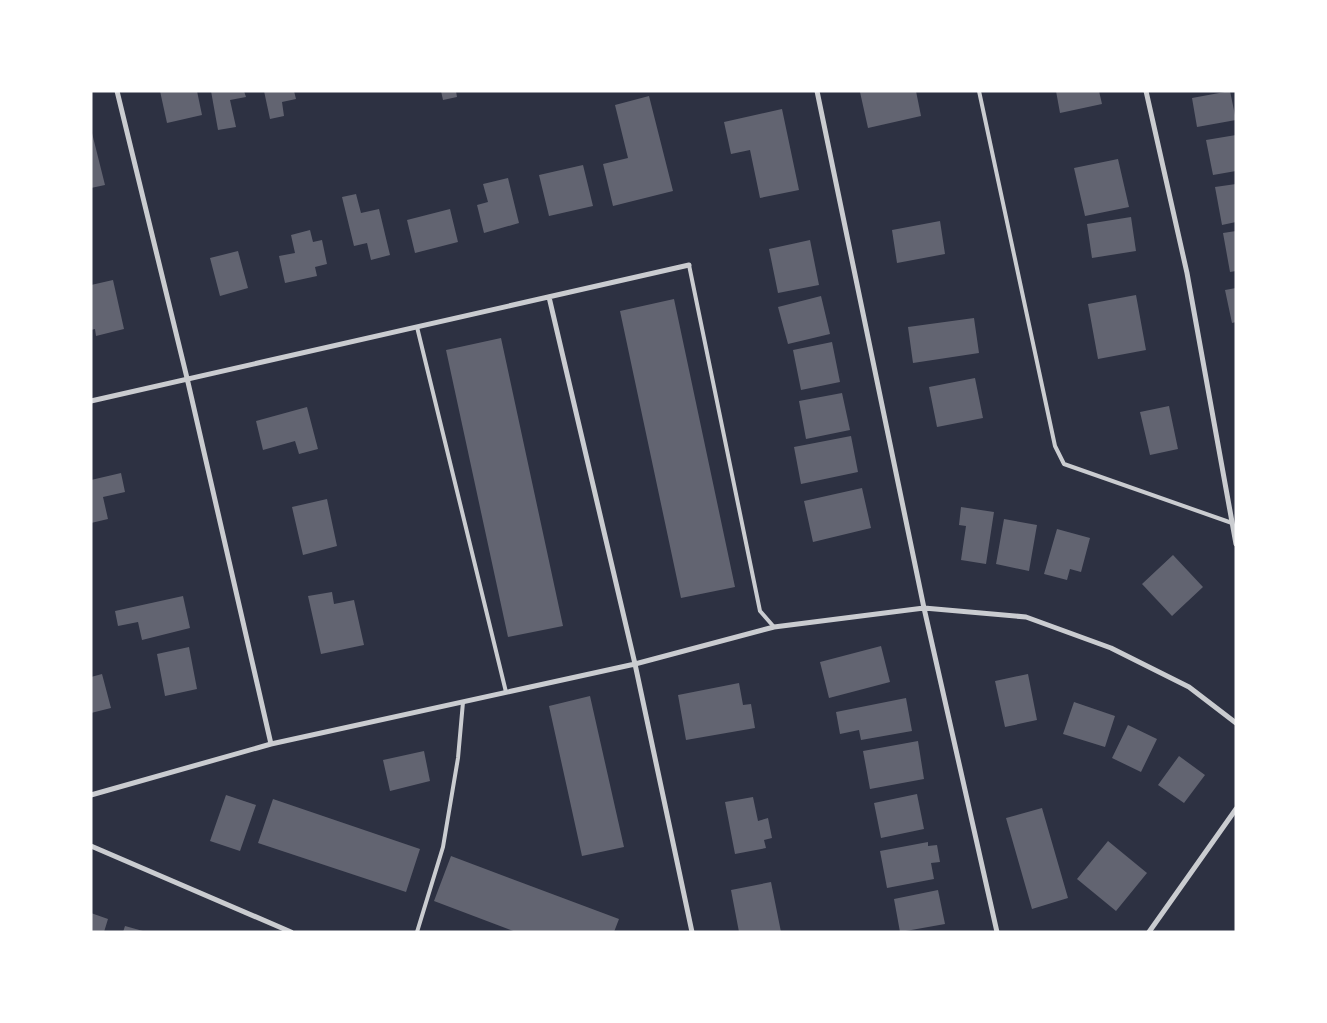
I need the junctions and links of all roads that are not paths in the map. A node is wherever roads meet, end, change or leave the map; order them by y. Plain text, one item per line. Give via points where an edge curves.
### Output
1 (117, 91) edge
2 (817, 91) edge
3 (980, 91) edge
4 (1146, 91) edge
5 (689, 265) joint
6 (549, 297) junction
7 (417, 326) junction
8 (188, 378) junction
9 (91, 401) edge
10 (1232, 523) junction
11 (1236, 544) edge
12 (924, 608) junction
13 (774, 627) junction
14 (635, 664) junction
15 (506, 692) junction
16 (463, 702) junction
17 (1236, 723) edge
18 (271, 744) junction
19 (91, 795) edge
20 (1236, 809) edge
21 (91, 846) edge
22 (291, 932) edge
23 (417, 932) edge
24 (692, 932) edge
25 (997, 932) edge
26 (1149, 932) edge

1 - 8 street
2 - 12 street
3 - 10 lane via 1055,446 1064,464
4 - 10 street via 1187,273
5 - 6 street
5 - 13 lane via 760,611
6 - 7 street
6 - 14 street
7 - 8 street
7 - 15 lane
8 - 9 street
8 - 18 street
10 - 11 street
12 - 13 street
12 - 17 street via 1026,617 1101,644 1189,688
12 - 25 street
13 - 14 street
14 - 15 street
14 - 24 street
15 - 16 street
16 - 18 street
16 - 23 lane via 458,758 443,847
18 - 19 street
20 - 26 street
21 - 22 street

